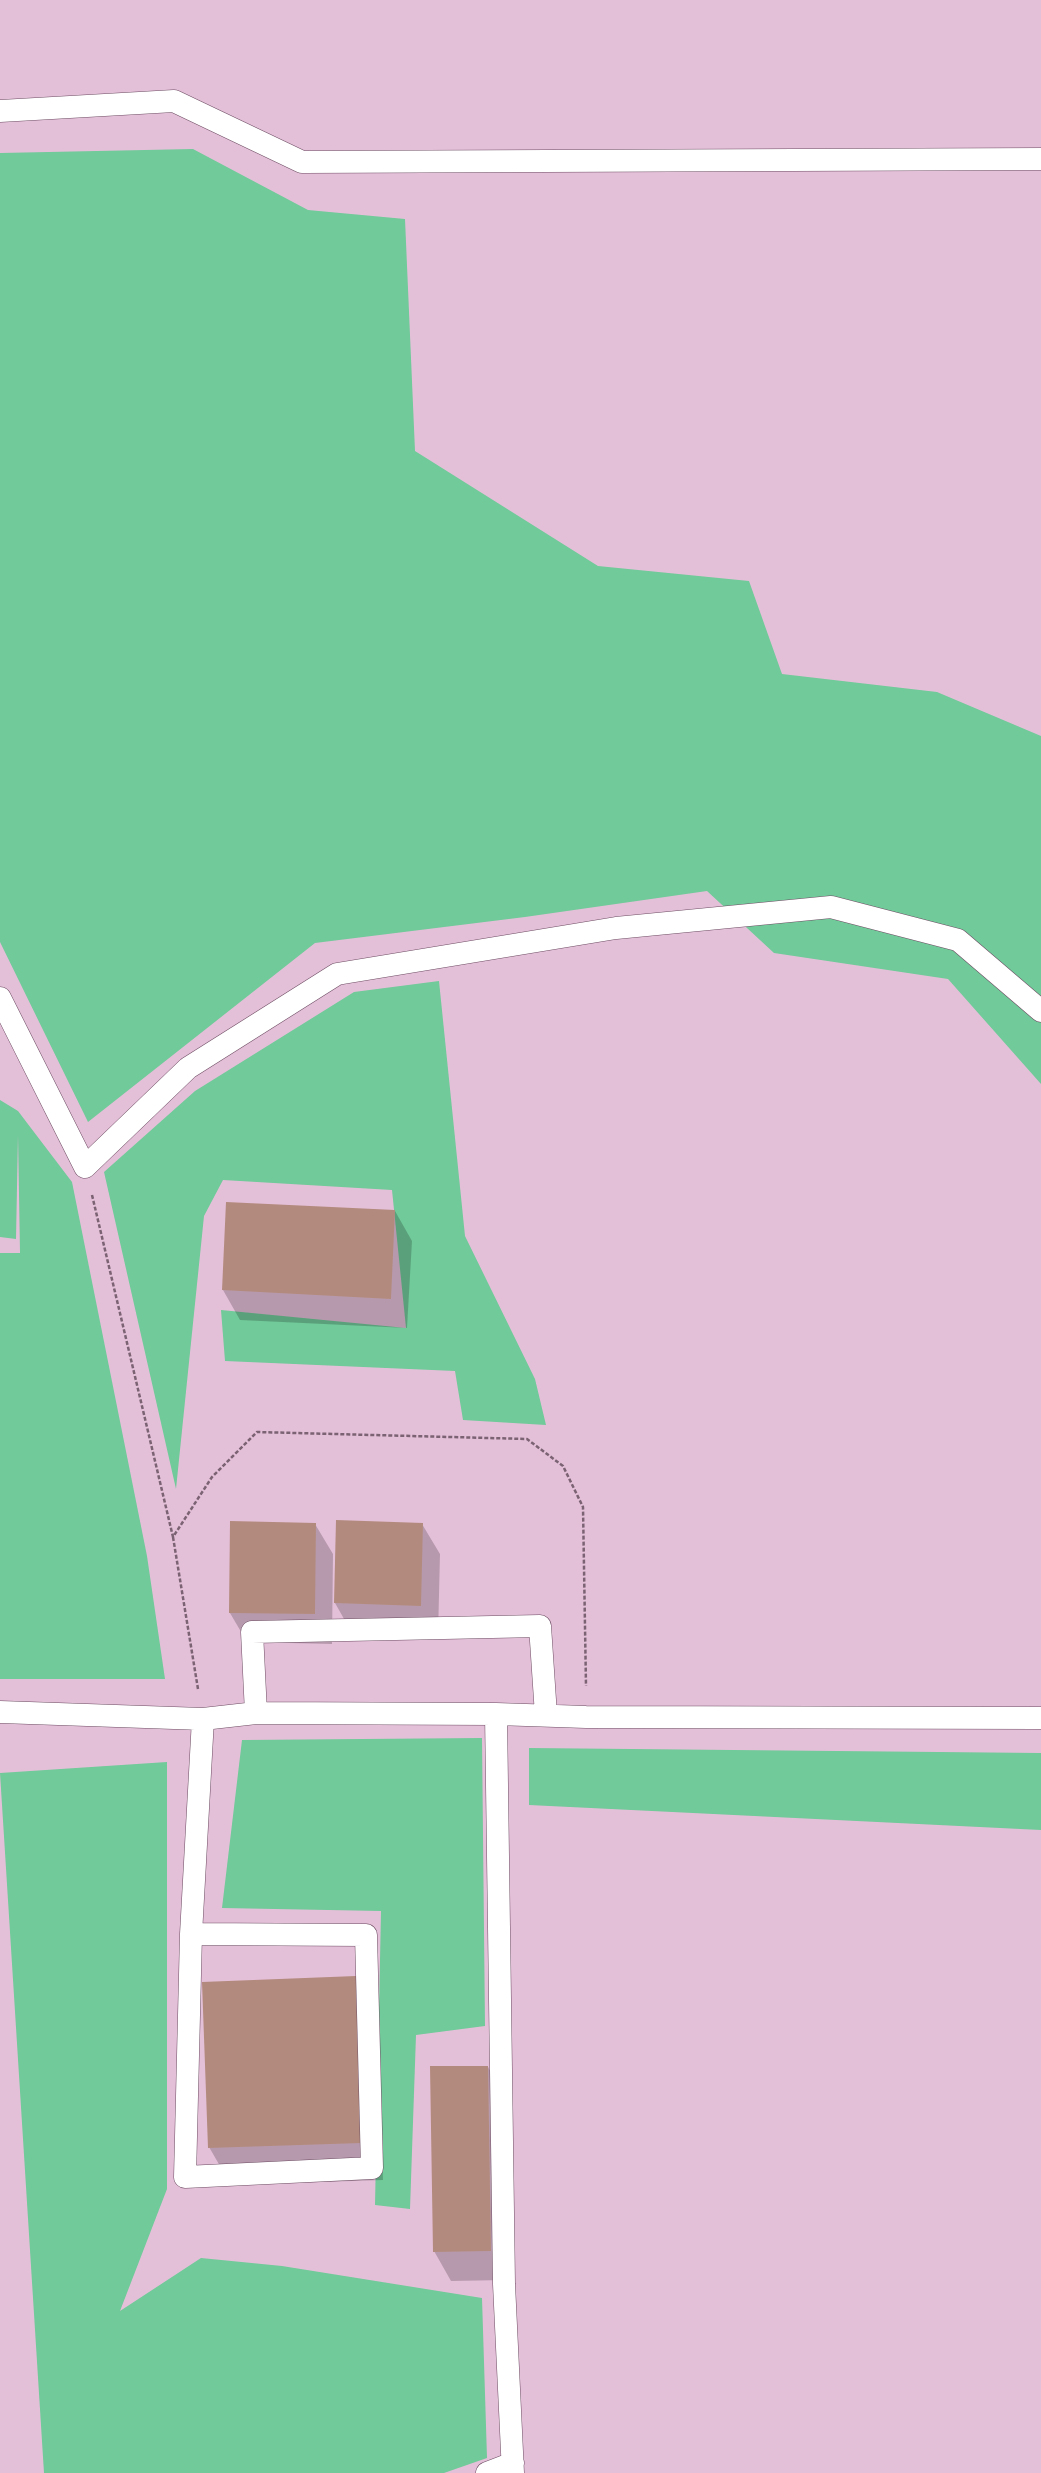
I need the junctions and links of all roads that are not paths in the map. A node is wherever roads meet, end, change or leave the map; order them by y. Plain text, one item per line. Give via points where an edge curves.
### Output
1 (0, 111) edge
2 (1041, 159) edge
3 (0, 998) edge
4 (1041, 1011) edge
5 (0, 1712) edge
6 (256, 1713) junction
7 (496, 1714) junction
8 (546, 1716) junction
9 (1041, 1718) edge
10 (203, 1719) junction
11 (191, 1934) junction
12 (513, 2468) edge
13 (487, 2473) edge

1 - 2 lane via 174,101 302,162
3 - 4 lane via 85,1166 188,1068 337,974 616,928 831,907 958,940
5 - 10 lane
6 - 7 lane
6 - 8 lane via 252,1632 540,1626
6 - 10 lane
7 - 8 lane
7 - 12 lane via 504,2284
8 - 9 lane
10 - 11 lane
11 - 11 lane via 185,2177 372,2168 366,1935
12 - 13 lane

